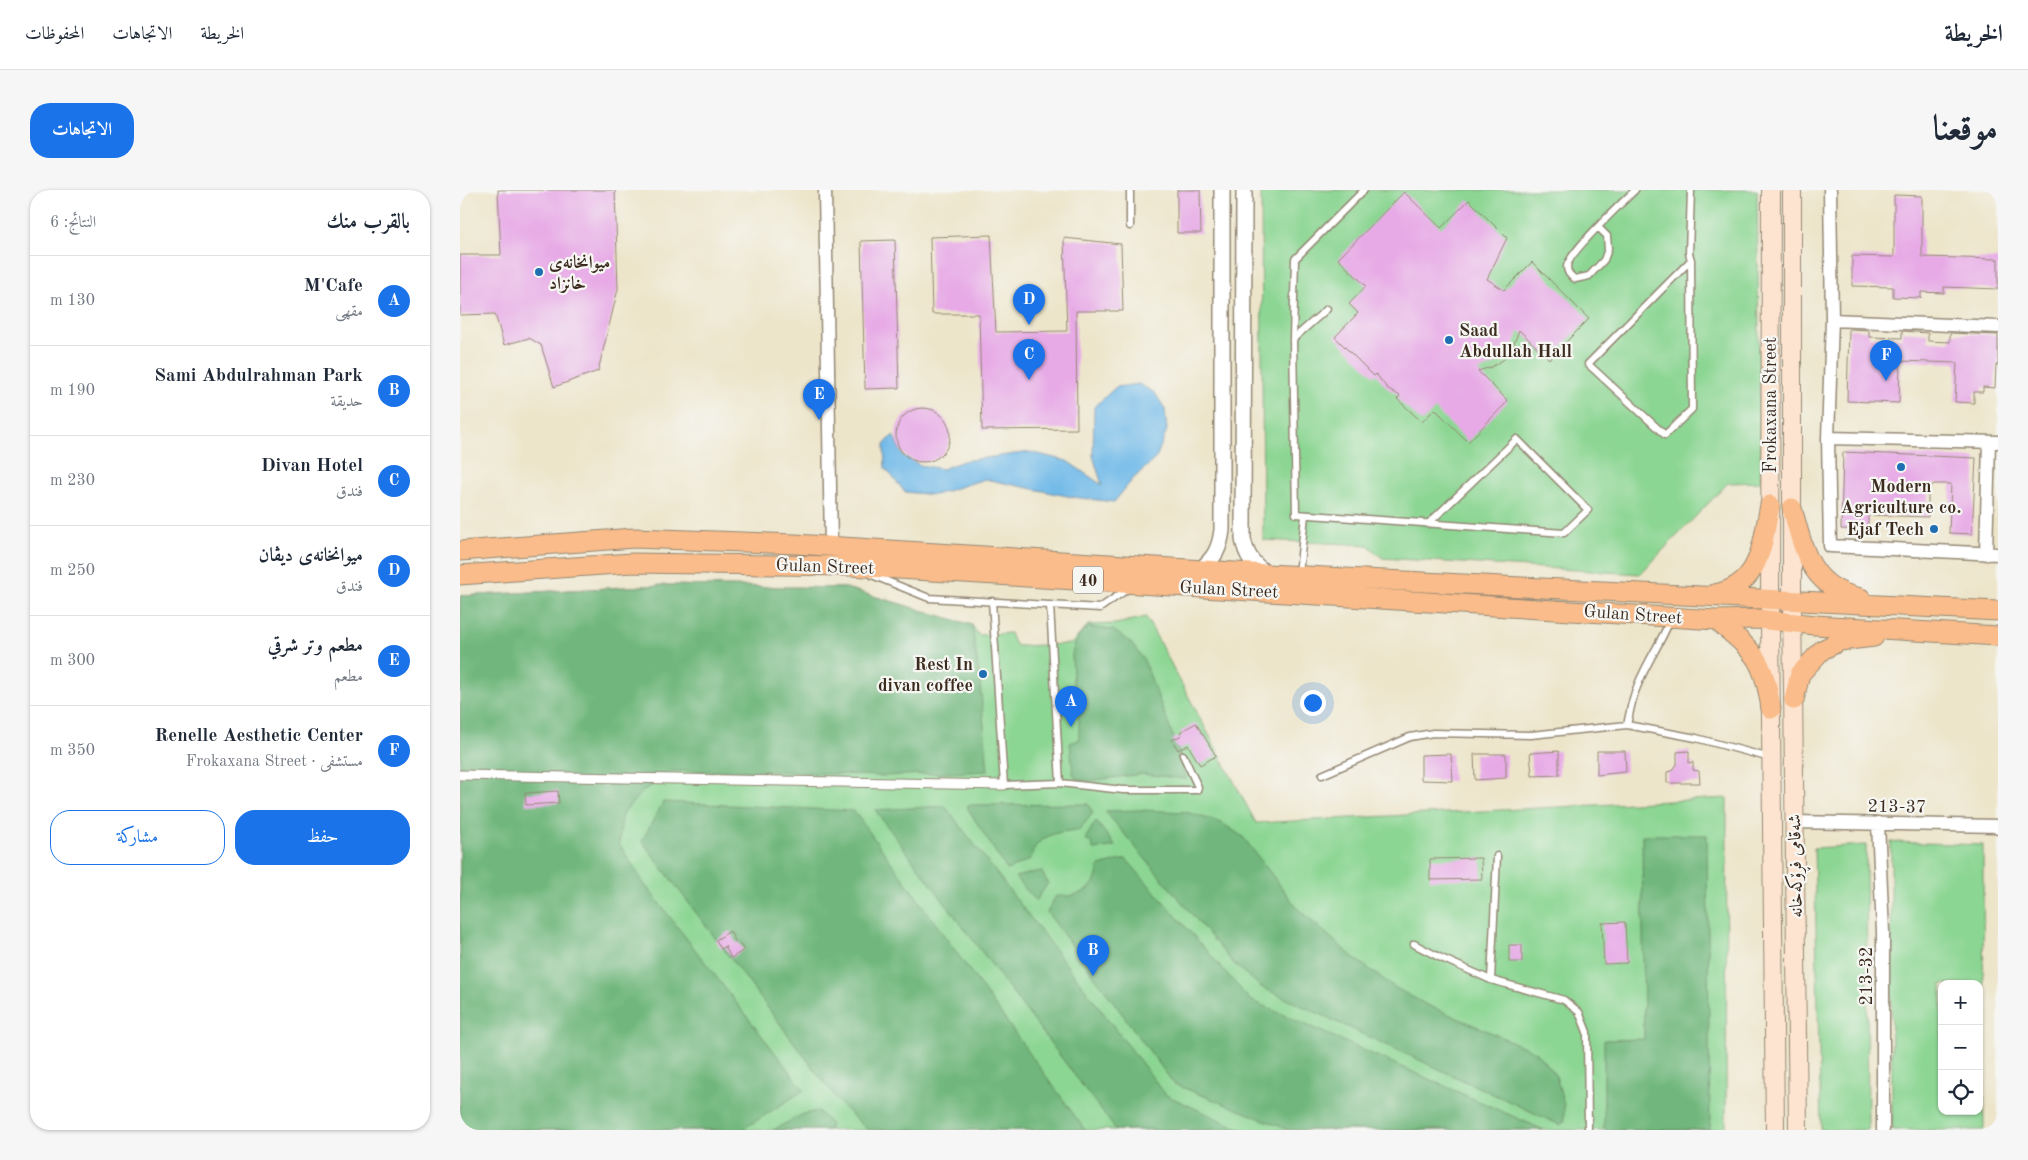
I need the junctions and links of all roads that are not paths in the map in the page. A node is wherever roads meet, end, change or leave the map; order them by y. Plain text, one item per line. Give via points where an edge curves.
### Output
1 (825, 190) edge
2 (1130, 190) edge
3 (1222, 190) edge
4 (1244, 190) edge
5 (1364, 190) edge
6 (1635, 190) edge
7 (1691, 190) edge
8 (1771, 190) edge
9 (1792, 190) edge
10 (1830, 190) edge
11 (1130, 226) dead end
12 (1598, 227) junction
13 (1690, 260) junction
14 (1327, 309) dead end
15 (1832, 320) junction
16 (1998, 327) edge
17 (1293, 339) junction
18 (1828, 438) junction
19 (1994, 442) edge
20 (1770, 506) junction
21 (1792, 508) junction
22 (1305, 515) junction
23 (1428, 524) junction
24 (1222, 530) junction
25 (1243, 530) junction
26 (831, 547) junction
27 (460, 551) edge
28 (1992, 554) edge
29 (850, 566) junction
30 (1007, 566) junction
31 (1201, 569) junction
32 (460, 574) edge
33 (1267, 574) junction
34 (1299, 576) junction
35 (1136, 583) junction
36 (1696, 597) junction
37 (1770, 601) junction
38 (992, 602) junction
39 (1792, 602) junction
40 (1050, 605) junction
41 (1899, 606) junction
42 (1998, 612) edge
43 (1672, 617) junction
44 (1716, 620) junction
45 (1770, 620) junction
46 (1793, 622) junction
47 (1901, 631) junction
48 (1998, 636) edge
49 (1794, 700) junction
50 (1771, 709) junction
51 (1627, 725) junction
52 (1183, 755) dead end
53 (1763, 756) dead end
54 (460, 775) edge
55 (1322, 776) dead end
56 (1060, 783) junction
57 (1004, 785) junction
58 (1794, 822) junction
59 (1878, 823) junction
60 (1998, 827) edge
61 (1497, 856) dead end
62 (1414, 944) dead end
63 (1491, 980) junction
64 (1588, 1130) edge
65 (1775, 1130) edge
66 (1798, 1130) edge
67 (1883, 1130) edge

1 - 26 street
2 - 11 lane
3 - 24 street
4 - 25 street
5 - 17 lane via 1295,259
6 - 12 lane
7 - 13 lane
8 - 20 main road, Frokaxana Street
9 - 21 main road, Frokaxana Street
10 - 15 street
12 - 12 lane via 1572,254 1567,266 1569,275 1575,279 1589,276 1604,260 1608,249 1607,236
13 - 13 lane via 1692,409 1666,435 1588,364
14 - 17 lane
15 - 16 street
15 - 18 street
17 - 22 lane via 1296,514
18 - 19 street
18 - 28 street via 1830,546
19 - 28 street
20 - 36 main road via 1761,551 1752,573 1739,585 1724,592
20 - 37 main road, Frokaxana Street
21 - 39 main road, Frokaxana Street
21 - 41 main road via 1806,556 1818,576 1848,596
22 - 23 lane
22 - 34 lane
23 - 23 lane via 1564,533 1588,510 1517,439
24 - 25 street via 1233,540
24 - 31 street via 1216,554
25 - 33 street via 1248,556
26 - 27 main road, Gulan Street / 40 via 634,538
26 - 30 main road, Gulan Street / 40
29 - 30 main road, Gulan Street / 40
29 - 32 main road, Gulan Street / 40 via 632,563
29 - 38 lane via 929,598
30 - 31 main road, Gulan Street / 40
30 - 35 main road, Gulan Street / 40
31 - 33 main road, Gulan Street / 40
33 - 34 main road, Gulan Street / 40
34 - 36 main road, Gulan Street / 40
35 - 40 lane via 1100,608
35 - 43 main road, Gulan Street / 40
36 - 37 main road, Gulan Street
37 - 39 main road, Gulan Street
37 - 45 main road, Frokaxana Street
38 - 40 lane
38 - 57 lane
39 - 41 main road, Gulan Street
39 - 46 main road, شەقامی فڕۆکەخانە
40 - 56 lane
41 - 42 main road, Gulan Street
43 - 44 main road, Gulan Street / 40
43 - 51 lane via 1636,688
44 - 45 main road, Gulan Street
44 - 50 main road via 1756,656 1767,683
45 - 46 main road, Gulan Street
45 - 50 main road, شەقامی فڕۆکەخانە
46 - 47 main road, Gulan Street
46 - 49 main road, شەقامی فڕۆکەخانە
47 - 48 main road, Gulan Street
47 - 49 main road via 1840,641 1822,650 1800,674
49 - 58 main road, شەقامی فڕۆکەخانە
50 - 65 main road, شەقامی فڕۆکەخانە
51 - 53 lane via 1696,738
51 - 55 lane via 1532,734 1433,732 1410,737
52 - 56 lane via 1195,778 1197,790 1123,790
54 - 57 street
56 - 57 lane
58 - 59 street, 213-37
58 - 66 main road, شەقامی فڕۆکەخانە
59 - 60 street, 213-37
59 - 67 street, 213-32 via 1883,932
61 - 63 lane
62 - 63 lane
63 - 64 lane via 1564,1000 1579,1012 1586,1032

